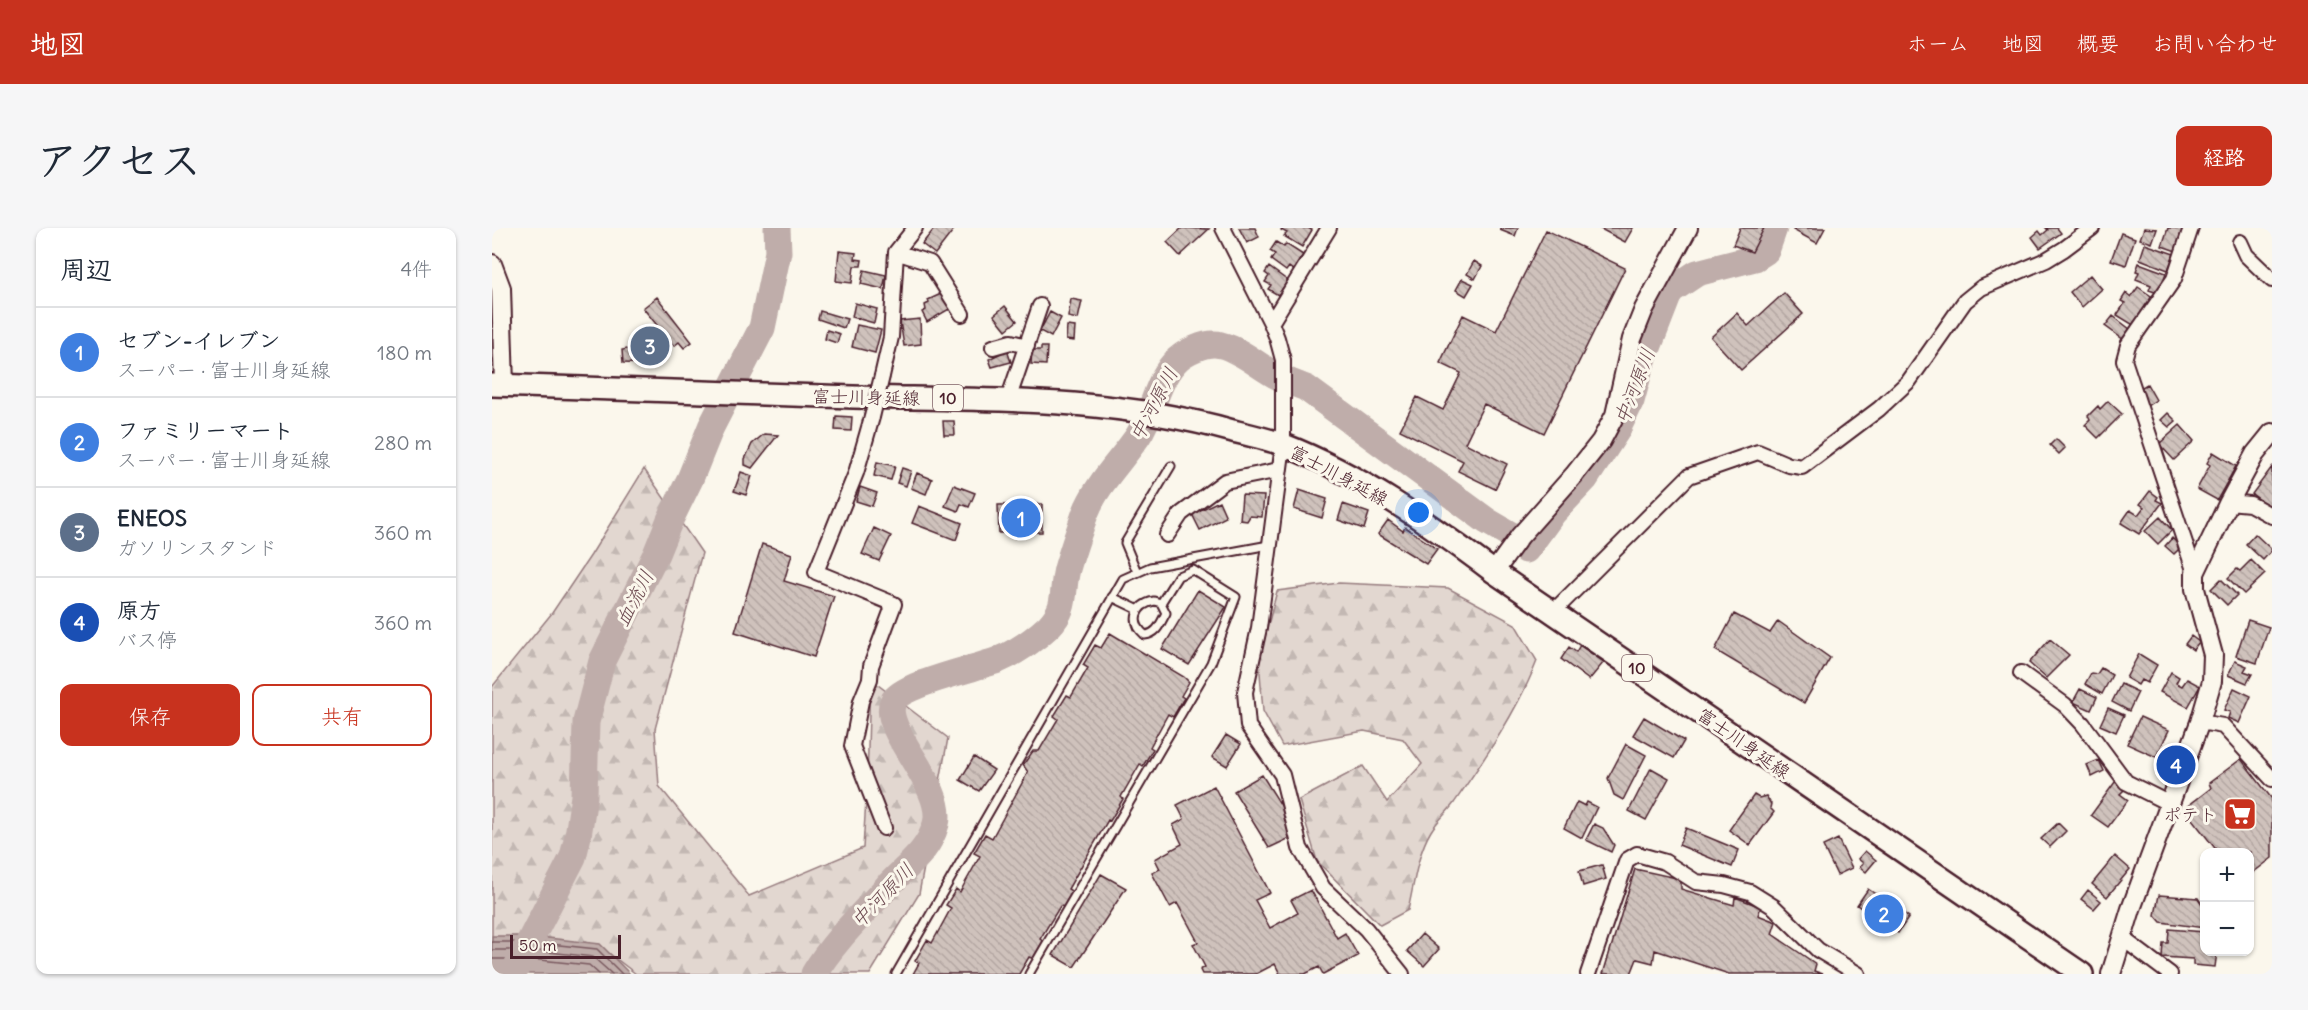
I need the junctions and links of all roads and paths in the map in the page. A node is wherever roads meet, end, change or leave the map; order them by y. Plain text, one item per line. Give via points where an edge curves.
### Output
1 (915, 228) edge
2 (1223, 228) edge
3 (1329, 228) edge
4 (1688, 228) edge
5 (2092, 228) edge
6 (2191, 228) edge
7 (2240, 242) dead end
8 (896, 252) junction
9 (492, 264) edge
10 (2272, 280) edge
11 (1040, 306) dead end
12 (962, 314) dead end
13 (1270, 323) junction
14 (1027, 346) junction
15 (993, 347) dead end
16 (498, 385) edge
17 (1008, 400) junction
18 (2272, 433) edge
19 (1283, 445) junction
20 (1171, 466) dead end
21 (1279, 470) junction
22 (2229, 502) junction
23 (2272, 516) edge
24 (1167, 535) dead end
25 (1269, 545) junction
26 (1499, 565) junction
27 (1137, 572) junction
28 (2195, 573) junction
29 (1112, 597) junction
30 (1161, 603) junction
31 (1558, 606) junction
32 (1139, 610) junction
33 (2021, 673) dead end
34 (2200, 722) junction
35 (2272, 779) edge
36 (2170, 804) junction
37 (885, 828) dead end
38 (2122, 938) junction
39 (896, 974) edge
40 (1029, 974) edge
41 (1402, 974) edge
42 (1588, 974) edge
43 (1858, 974) edge
44 (2082, 974) edge
45 (2111, 974) edge
46 (2170, 974) edge

1 - 8 street
2 - 13 street
3 - 13 street
4 - 26 street via 1644,309 1615,415 1601,441
5 - 31 street via 2046,260 1982,288 1965,301 1909,381 1880,409 1802,468 1758,452 1689,476
6 - 28 street via 2174,279 2128,345 2124,360
7 - 10 street via 2246,255
8 - 12 street via 930,263
8 - 37 street, bridge via 891,337 872,417 856,474 816,572 894,604 871,666 852,746
9 - 16 street via 501,288
11 - 14 street
13 - 19 street via 1283,360
14 - 15 street via 1011,342
14 - 17 street
16 - 17 main road, 富士川身延線 / 10
17 - 19 main road, 富士川身延線 / 10 via 1139,410 1211,424
18 - 22 street via 2255,454
19 - 21 street
19 - 26 main road, 富士川身延線 / 10 via 1337,470
20 - 27 lane via 1125,543
21 - 24 street via 1225,481 1182,514
21 - 25 street
22 - 23 street via 2250,504
22 - 28 street
25 - 27 lane
25 - 41 street via 1259,628 1245,692 1248,726 1282,775 1300,848 1323,888 1366,929
26 - 31 main road, 富士川身延線 / 10
27 - 29 lane via 1123,579
28 - 34 street via 2213,656 2212,681
29 - 32 lane
29 - 39 lane
30 - 32 lane via 1146,603
30 - 32 lane via 1166,613 1151,634 1145,635 1137,628
30 - 40 lane via 1178,576 1193,570 1236,597 1211,663
31 - 44 main road, 富士川身延線 / 10
33 - 36 street via 2077,717 2126,782
34 - 35 street via 2223,726
34 - 36 street
36 - 38 street
38 - 45 street
38 - 46 street
42 - 43 street via 1627,860 1636,854 1665,862 1696,882 1750,892 1774,907 1818,950

